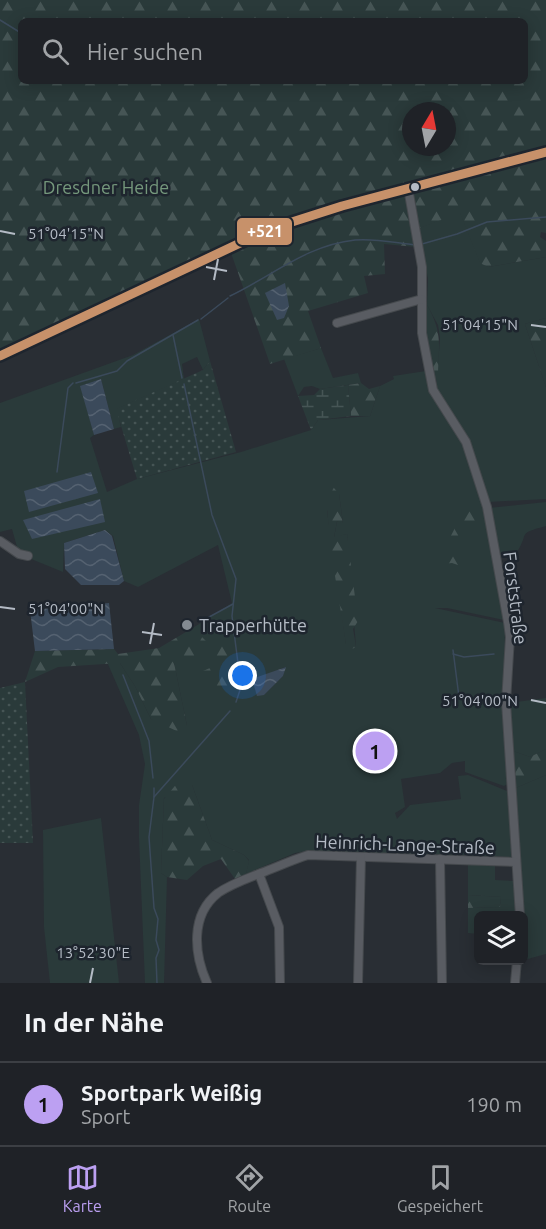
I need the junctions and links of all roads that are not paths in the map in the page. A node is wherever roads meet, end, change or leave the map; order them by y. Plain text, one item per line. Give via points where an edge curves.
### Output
1 (546, 152) edge
2 (408, 188) junction
3 (422, 299) junction
4 (337, 323) dead end
5 (0, 356) edge
6 (0, 541) edge
7 (28, 556) dead end
8 (362, 857) junction
9 (440, 859) junction
10 (516, 862) junction
11 (259, 874) junction
12 (520, 911) edge
13 (517, 965) edge
14 (207, 983) edge
15 (280, 983) edge
16 (358, 983) edge
17 (442, 983) edge
18 (515, 983) edge

1 - 2 main road
2 - 3 street, Forststraße via 422,267
2 - 5 main road via 270,229
3 - 4 street
3 - 10 street, Forststraße via 422,333 433,390 458,428 487,507 508,622 506,702
6 - 7 street
8 - 9 street, Heinrich-Lange-Straße
8 - 11 street, Heinrich-Lange-Straße via 308,855
8 - 16 street
9 - 10 street, Heinrich-Lange-Straße
9 - 17 street
10 - 12 street, Forststraße
11 - 14 street, Heinrich-Lange-Straße via 218,894 203,910 197,939
11 - 15 street via 279,927
13 - 18 street

